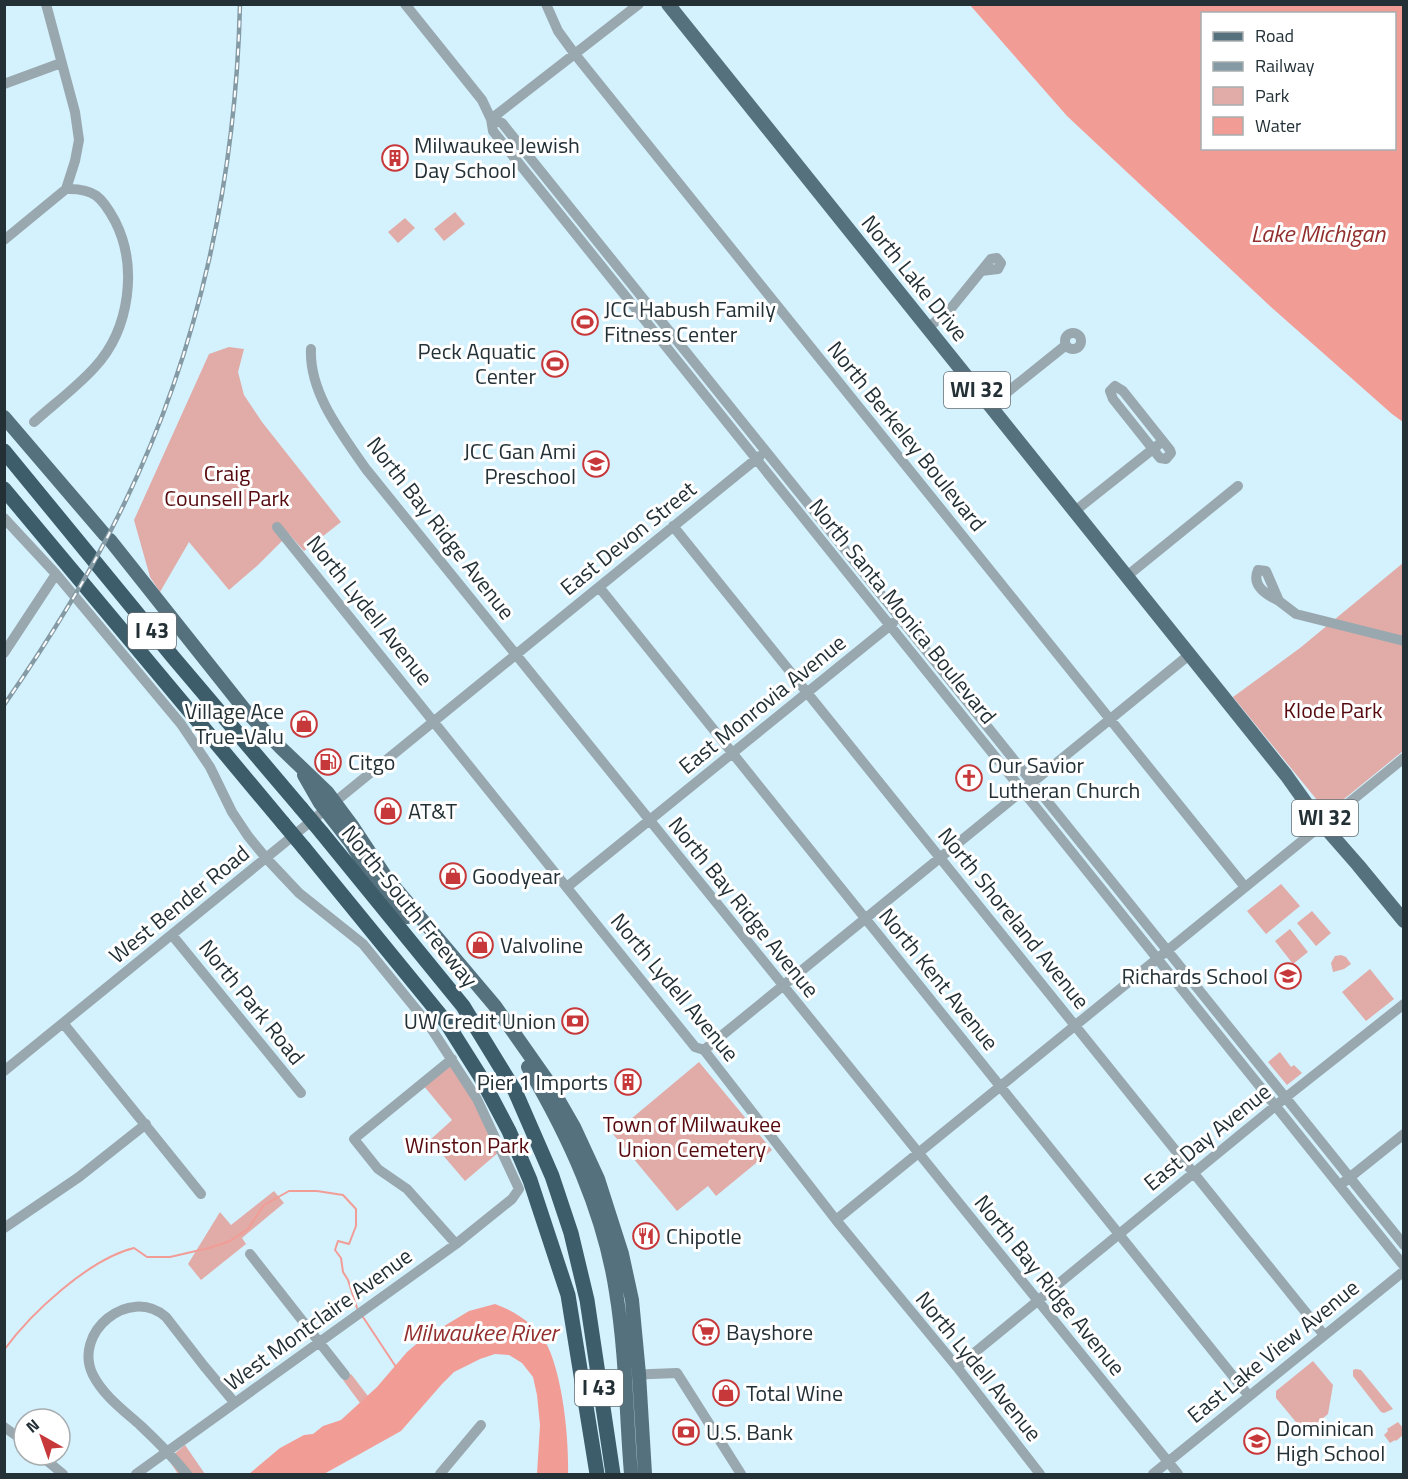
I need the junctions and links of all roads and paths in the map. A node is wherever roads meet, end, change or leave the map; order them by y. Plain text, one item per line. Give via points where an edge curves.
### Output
1 (46, 4) edge
2 (405, 4) edge
3 (546, 4) edge
4 (639, 4) edge
5 (668, 4) edge
6 (574, 53) junction
7 (61, 63) junction
8 (4, 84) edge
9 (491, 118) junction
10 (66, 189) junction
11 (4, 240) edge
12 (981, 272) dead end
13 (928, 328) junction
14 (1066, 345) dead end
15 (311, 348) dead end
16 (990, 406) junction
17 (4, 417) edge
18 (34, 422) dead end
19 (1162, 441) junction
20 (1153, 449) junction
21 (4, 452) edge
22 (766, 452) junction
23 (756, 459) junction
24 (1238, 486) dead end
25 (4, 489) edge
26 (1075, 511) junction
27 (4, 518) edge
28 (673, 526) junction
29 (277, 527) dead end
30 (56, 574) junction
31 (1127, 576) junction
32 (599, 587) junction
33 (1279, 601) dead end
34 (900, 616) junction
35 (889, 626) junction
36 (1404, 641) edge
37 (4, 653) edge
38 (516, 655) junction
39 (1189, 655) junction
40 (807, 693) junction
41 (1110, 719) junction
42 (434, 721) junction
43 (733, 753) junction
44 (1403, 761) edge
45 (1027, 787) junction
46 (331, 807) junction
47 (649, 821) junction
48 (1324, 822) junction
49 (266, 858) junction
50 (939, 858) junction
51 (1245, 887) junction
52 (567, 888) junction
53 (865, 919) junction
54 (1404, 921) edge
55 (172, 935) junction
56 (1167, 950) junction
57 (1157, 958) junction
58 (783, 986) junction
59 (1404, 1004) edge
60 (63, 1023) junction
61 (1074, 1024) junction
62 (704, 1050) junction
63 (452, 1059) junction
64 (4, 1071) edge
65 (999, 1085) junction
66 (301, 1093) dead end
67 (1285, 1098) junction
68 (1276, 1106) junction
69 (146, 1124) junction
70 (1404, 1134) edge
71 (917, 1152) junction
72 (1193, 1173) junction
73 (1349, 1178) junction
74 (1339, 1186) junction
75 (201, 1194) dead end
76 (836, 1220) junction
77 (4, 1227) edge
78 (1119, 1234) junction
79 (456, 1244) junction
80 (1404, 1245) edge
81 (250, 1254) dead end
82 (1404, 1269) edge
83 (1037, 1301) junction
84 (1324, 1335) junction
85 (319, 1341) junction
86 (957, 1367) junction
87 (345, 1375) dead end
88 (633, 1375) junction
89 (1249, 1396) junction
90 (234, 1402) junction
91 (481, 1425) dead end
92 (168, 1451) junction
93 (1168, 1462) junction
94 (136, 1474) edge
95 (187, 1474) edge
96 (440, 1474) edge
97 (597, 1474) edge
98 (613, 1474) edge
99 (631, 1474) edge
100 (645, 1474) edge
101 (738, 1474) edge
102 (1041, 1474) edge
103 (1153, 1474) edge
104 (1178, 1474) edge

1 - 7 street
2 - 9 street, North Santa Monica Boulevard via 482,100
3 - 6 street, North Berkeley Boulevard
4 - 6 street
5 - 13 main road, North Lake Drive / WI 32
6 - 9 street
6 - 41 street, North Berkeley Boulevard
7 - 8 street
7 - 10 street via 79,140
9 - 22 street, North Santa Monica Boulevard via 502,123
9 - 23 street, North Santa Monica Boulevard via 493,131
10 - 11 street
10 - 18 street via 90,191 106,205 127,255 128,284 124,313 96,366
12 - 13 street
13 - 16 main road, North Lake Drive / WI 32
14 - 16 street
15 - 38 street, North Bay Ridge Avenue via 310,365 316,383 345,438
16 - 26 main road, North Lake Drive / WI 32
17 - 46 main road via 108,537 226,687 299,765
19 - 20 street
19 - 20 street via 1171,453 1169,457 1163,459
19 - 20 street via 1123,391 1118,386 1112,388 1113,399
20 - 26 street
21 - 98 highway, North-South Freeway / I 43, bridge via 439,974 515,1091 552,1176 571,1233 587,1300
22 - 23 street, East Devon Street
22 - 34 street, North Santa Monica Boulevard
23 - 28 street, East Devon Street
23 - 35 street, North Santa Monica Boulevard
24 - 31 street
25 - 97 highway, North-South Freeway / I 43, bridge via 446,1022 480,1076 530,1180 568,1295
26 - 31 main road, North Lake Drive / WI 32
27 - 30 street
28 - 32 street, East Devon Street
28 - 40 street, North Shoreland Avenue
29 - 42 street, North Lydell Avenue
30 - 37 street
30 - 49 street via 182,724 210,766 232,812
31 - 39 main road, North Lake Drive / WI 32
32 - 38 street, East Devon Street
32 - 43 street, North Kent Avenue
33 - 36 street via 1304,617
34 - 35 street, East Monrovia Avenue
34 - 45 street, North Santa Monica Boulevard
35 - 40 street, East Monrovia Avenue
35 - 45 street, North Santa Monica Boulevard
38 - 42 street, East Devon Street
38 - 47 street, North Bay Ridge Avenue
39 - 41 street
39 - 48 main road, North Lake Drive / WI 32
40 - 43 street, East Monrovia Avenue
40 - 50 street, North Shoreland Avenue
41 - 45 street
41 - 51 street, North Berkeley Boulevard
42 - 46 street, West Bender Road
42 - 52 street, North Lydell Avenue
43 - 47 street, East Monrovia Avenue
43 - 53 street, North Kent Avenue
44 - 48 street
45 - 50 street
45 - 56 street, North Santa Monica Boulevard
45 - 57 street, North Santa Monica Boulevard
46 - 49 street, West Bender Road
46 - 88 main road via 379,885 498,1024 541,1090 588,1184 606,1246
47 - 52 street, East Monrovia Avenue
47 - 58 street, North Bay Ridge Avenue
48 - 51 street
48 - 54 main road, North Lake Drive / WI 32
49 - 55 street, West Bender Road
49 - 63 street via 283,879 363,944
50 - 53 street
50 - 61 street, North Shoreland Avenue
51 - 56 street
52 - 62 street, North Lydell Avenue via 695,1047
53 - 58 street
53 - 65 street, North Kent Avenue
55 - 60 street, West Bender Road
55 - 66 street, North Park Road
56 - 57 street
56 - 67 street, North Santa Monica Boulevard
57 - 61 street
57 - 68 street, North Santa Monica Boulevard
58 - 62 street
58 - 71 street, North Bay Ridge Avenue
59 - 67 street, East Day Avenue
60 - 64 street, West Bender Road
60 - 69 street
61 - 65 street
61 - 72 street, North Shoreland Avenue
62 - 76 street, North Lydell Avenue
63 - 79 street, West Montclaire Avenue via 488,1119 519,1191
63 - 79 street via 354,1139 378,1169 407,1189
65 - 71 street
65 - 78 street, North Kent Avenue
67 - 68 street, East Day Avenue
67 - 73 street, North Santa Monica Boulevard
68 - 72 street, East Day Avenue
68 - 74 street, North Santa Monica Boulevard
69 - 75 street
69 - 77 street via 79,1177
70 - 73 street
71 - 76 street
71 - 83 street, North Bay Ridge Avenue
72 - 78 street, East Day Avenue
72 - 84 street, North Shoreland Avenue
73 - 74 street
73 - 80 street, North Santa Monica Boulevard
74 - 82 street, North Santa Monica Boulevard
76 - 86 street, North Lydell Avenue
78 - 83 street, East Day Avenue
78 - 89 street, North Kent Avenue
79 - 85 street, West Montclaire Avenue
81 - 85 street
82 - 84 street, East Lake View Avenue
83 - 86 street, East Day Avenue
83 - 93 street, North Bay Ridge Avenue
84 - 89 street, East Lake View Avenue
85 - 87 street
85 - 90 street, West Montclaire Avenue
86 - 102 street, North Lydell Avenue
88 - 99 main road
88 - 100 main road
88 - 101 street via 677,1373
89 - 93 street, East Lake View Avenue
90 - 92 street, West Montclaire Avenue
90 - 92 street via 166,1317 150,1306 137,1305 115,1313 96,1332 90,1345 92,1372 109,1397
91 - 96 street
92 - 94 street, West Montclaire Avenue
92 - 95 street
93 - 103 street, East Lake View Avenue
93 - 104 street, North Bay Ridge Avenue

